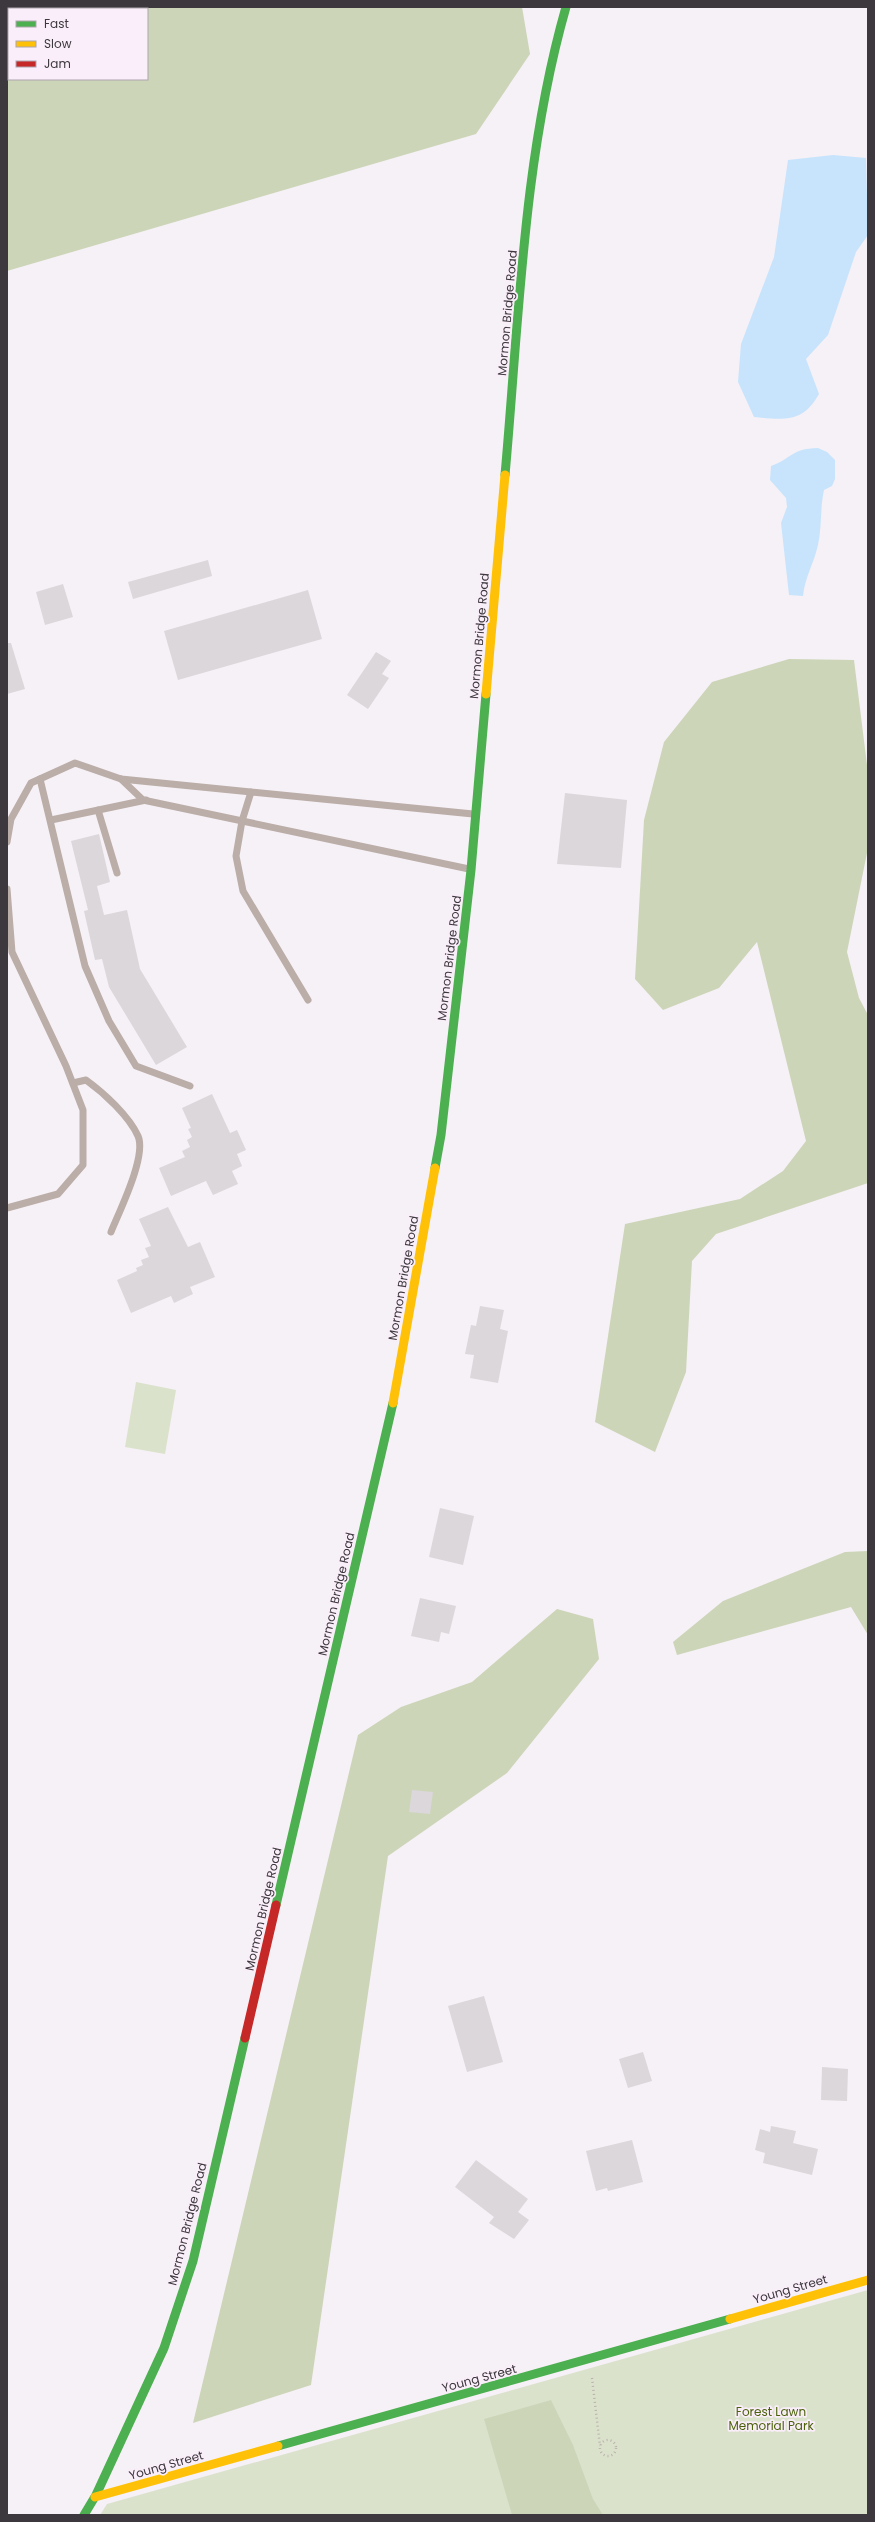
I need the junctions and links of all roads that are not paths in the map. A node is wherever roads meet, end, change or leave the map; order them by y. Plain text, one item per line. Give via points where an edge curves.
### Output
1 (566, 7) edge
2 (40, 779) junction
3 (121, 779) junction
4 (251, 792) junction
5 (146, 800) junction
6 (98, 810) junction
7 (476, 814) junction
8 (51, 820) junction
9 (242, 821) junction
10 (7, 842) edge
11 (471, 870) junction
12 (117, 873) dead end
13 (7, 889) edge
14 (308, 1000) dead end
15 (72, 1083) junction
16 (190, 1086) dead end
17 (7, 1208) edge
18 (111, 1232) dead end
19 (868, 2280) edge
20 (95, 2497) junction
21 (84, 2515) edge

1 - 7 main road, Mormon Bridge Road via 551,59 532,171
2 - 3 lane via 75,763
2 - 8 lane
2 - 10 lane via 32,783 11,819
3 - 4 lane
3 - 5 lane
4 - 7 lane
4 - 9 lane
5 - 6 lane
5 - 9 lane
6 - 8 lane
6 - 12 lane
7 - 11 main road, Mormon Bridge Road
8 - 16 lane via 85,966 109,1021 136,1066
9 - 11 lane
9 - 14 lane via 236,856 242,891
11 - 20 main road, Mormon Bridge Road via 441,1135 390,1419 192,2261 164,2348
13 - 15 lane via 12,952
15 - 17 lane via 83,1110 83,1165 58,1194
15 - 18 lane via 86,1080 107,1095 139,1137 137,1169
19 - 20 main road, Young Street
20 - 21 main road, Mormon Bridge Road

